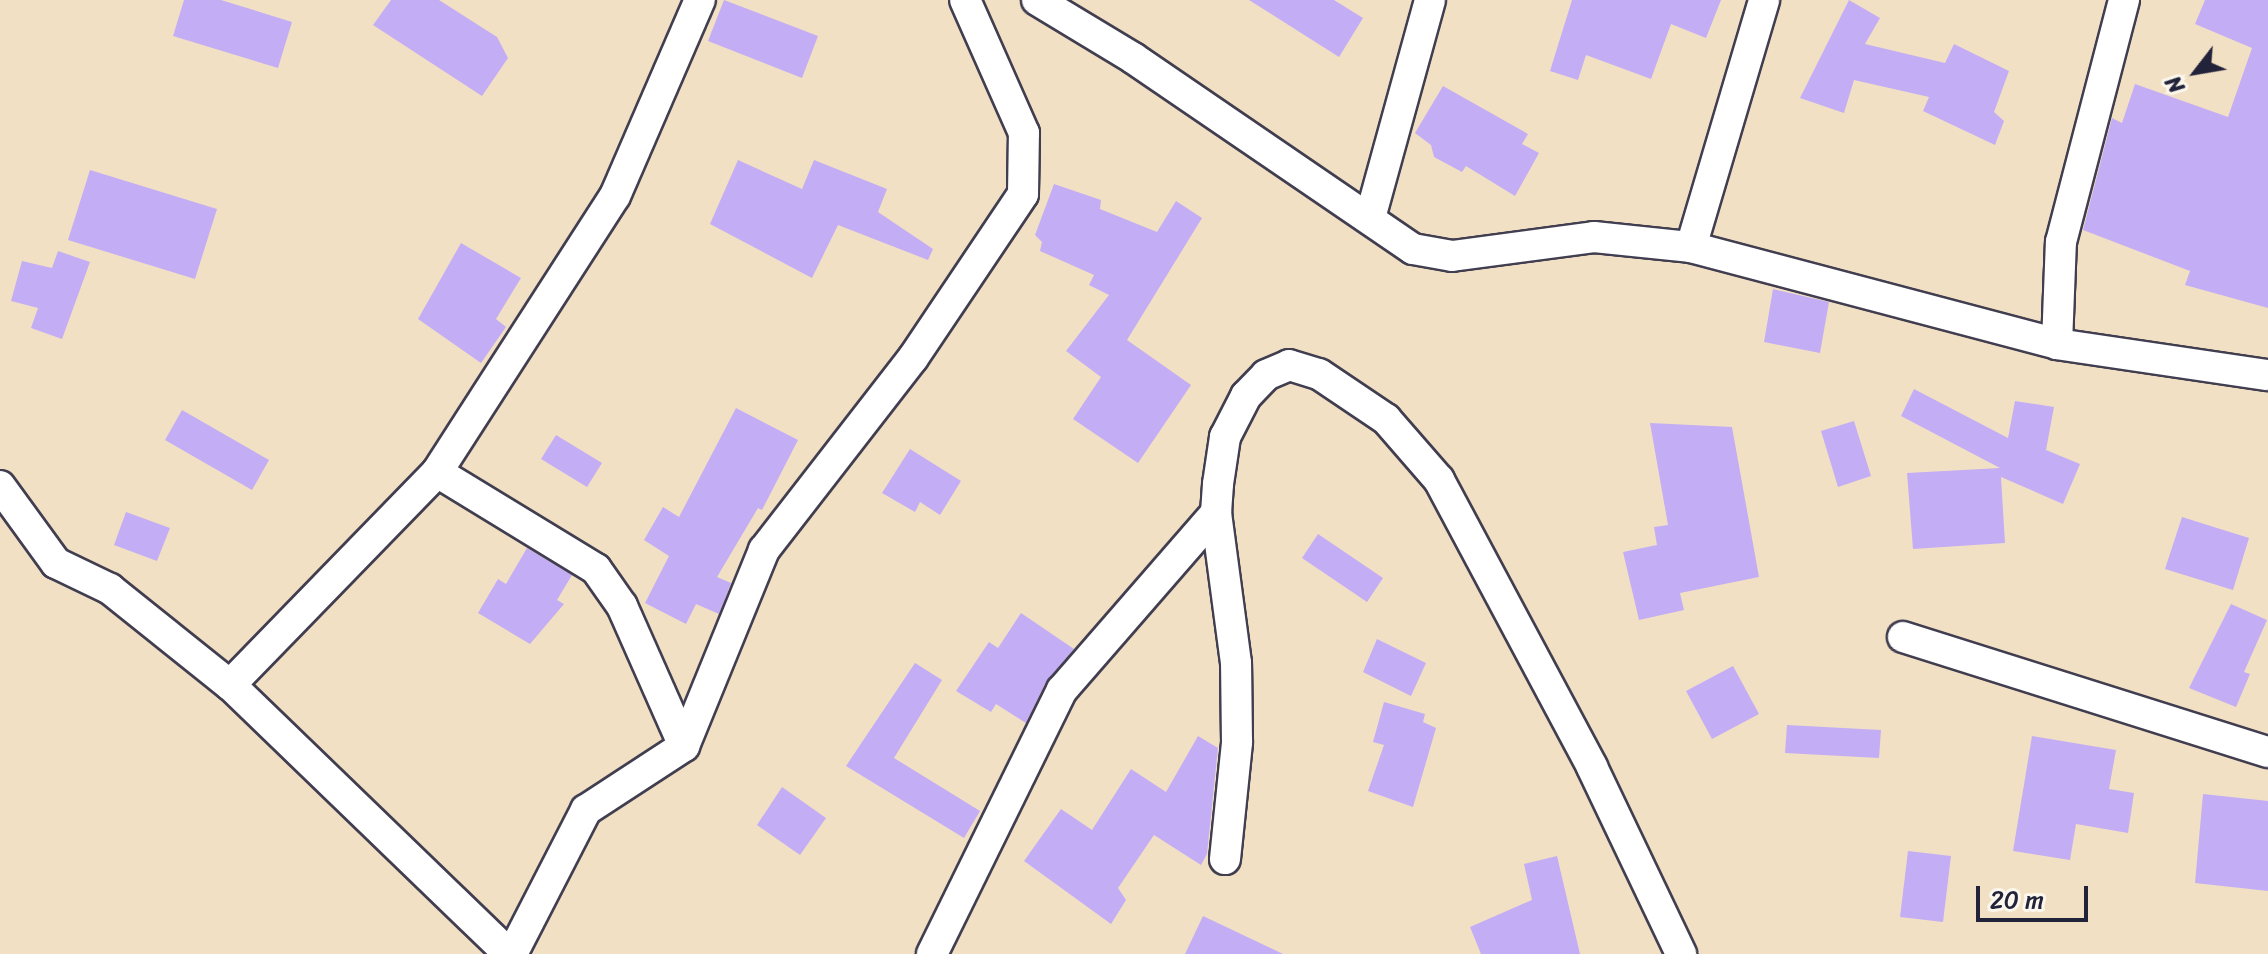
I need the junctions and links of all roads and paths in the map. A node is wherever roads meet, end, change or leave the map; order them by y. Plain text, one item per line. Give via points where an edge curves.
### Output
1 (700, 0) edge
2 (965, 0) edge
3 (1037, 0) edge
4 (1430, 0) edge
5 (1764, 0) edge
6 (2124, 0) edge
7 (1370, 218) junction
8 (1691, 247) junction
9 (2057, 344) junction
10 (2268, 375) edge
11 (437, 472) junction
12 (0, 486) edge
13 (1216, 513) junction
14 (1903, 637) dead end
15 (230, 685) junction
16 (684, 746) junction
17 (2268, 752) edge
18 (1225, 859) dead end
19 (937, 952) edge
20 (511, 954) edge
21 (1681, 954) edge

1 - 11 street via 615,196
2 - 16 street via 1024,133 1023,194 922,346 764,550
3 - 7 street via 1133,58
4 - 7 street
5 - 8 street
6 - 9 street via 2061,242
7 - 8 street via 1413,249 1452,256 1594,237
8 - 9 street
9 - 10 street
11 - 15 street
11 - 16 street via 596,569 622,606
12 - 15 street via 56,563 110,589
13 - 18 street via 1236,663 1237,742
13 - 19 street via 1062,690
13 - 21 street via 1225,437 1246,396 1266,375 1289,365 1319,374 1386,419 1439,480 1592,767
14 - 17 street
15 - 20 street
16 - 20 street via 586,810

